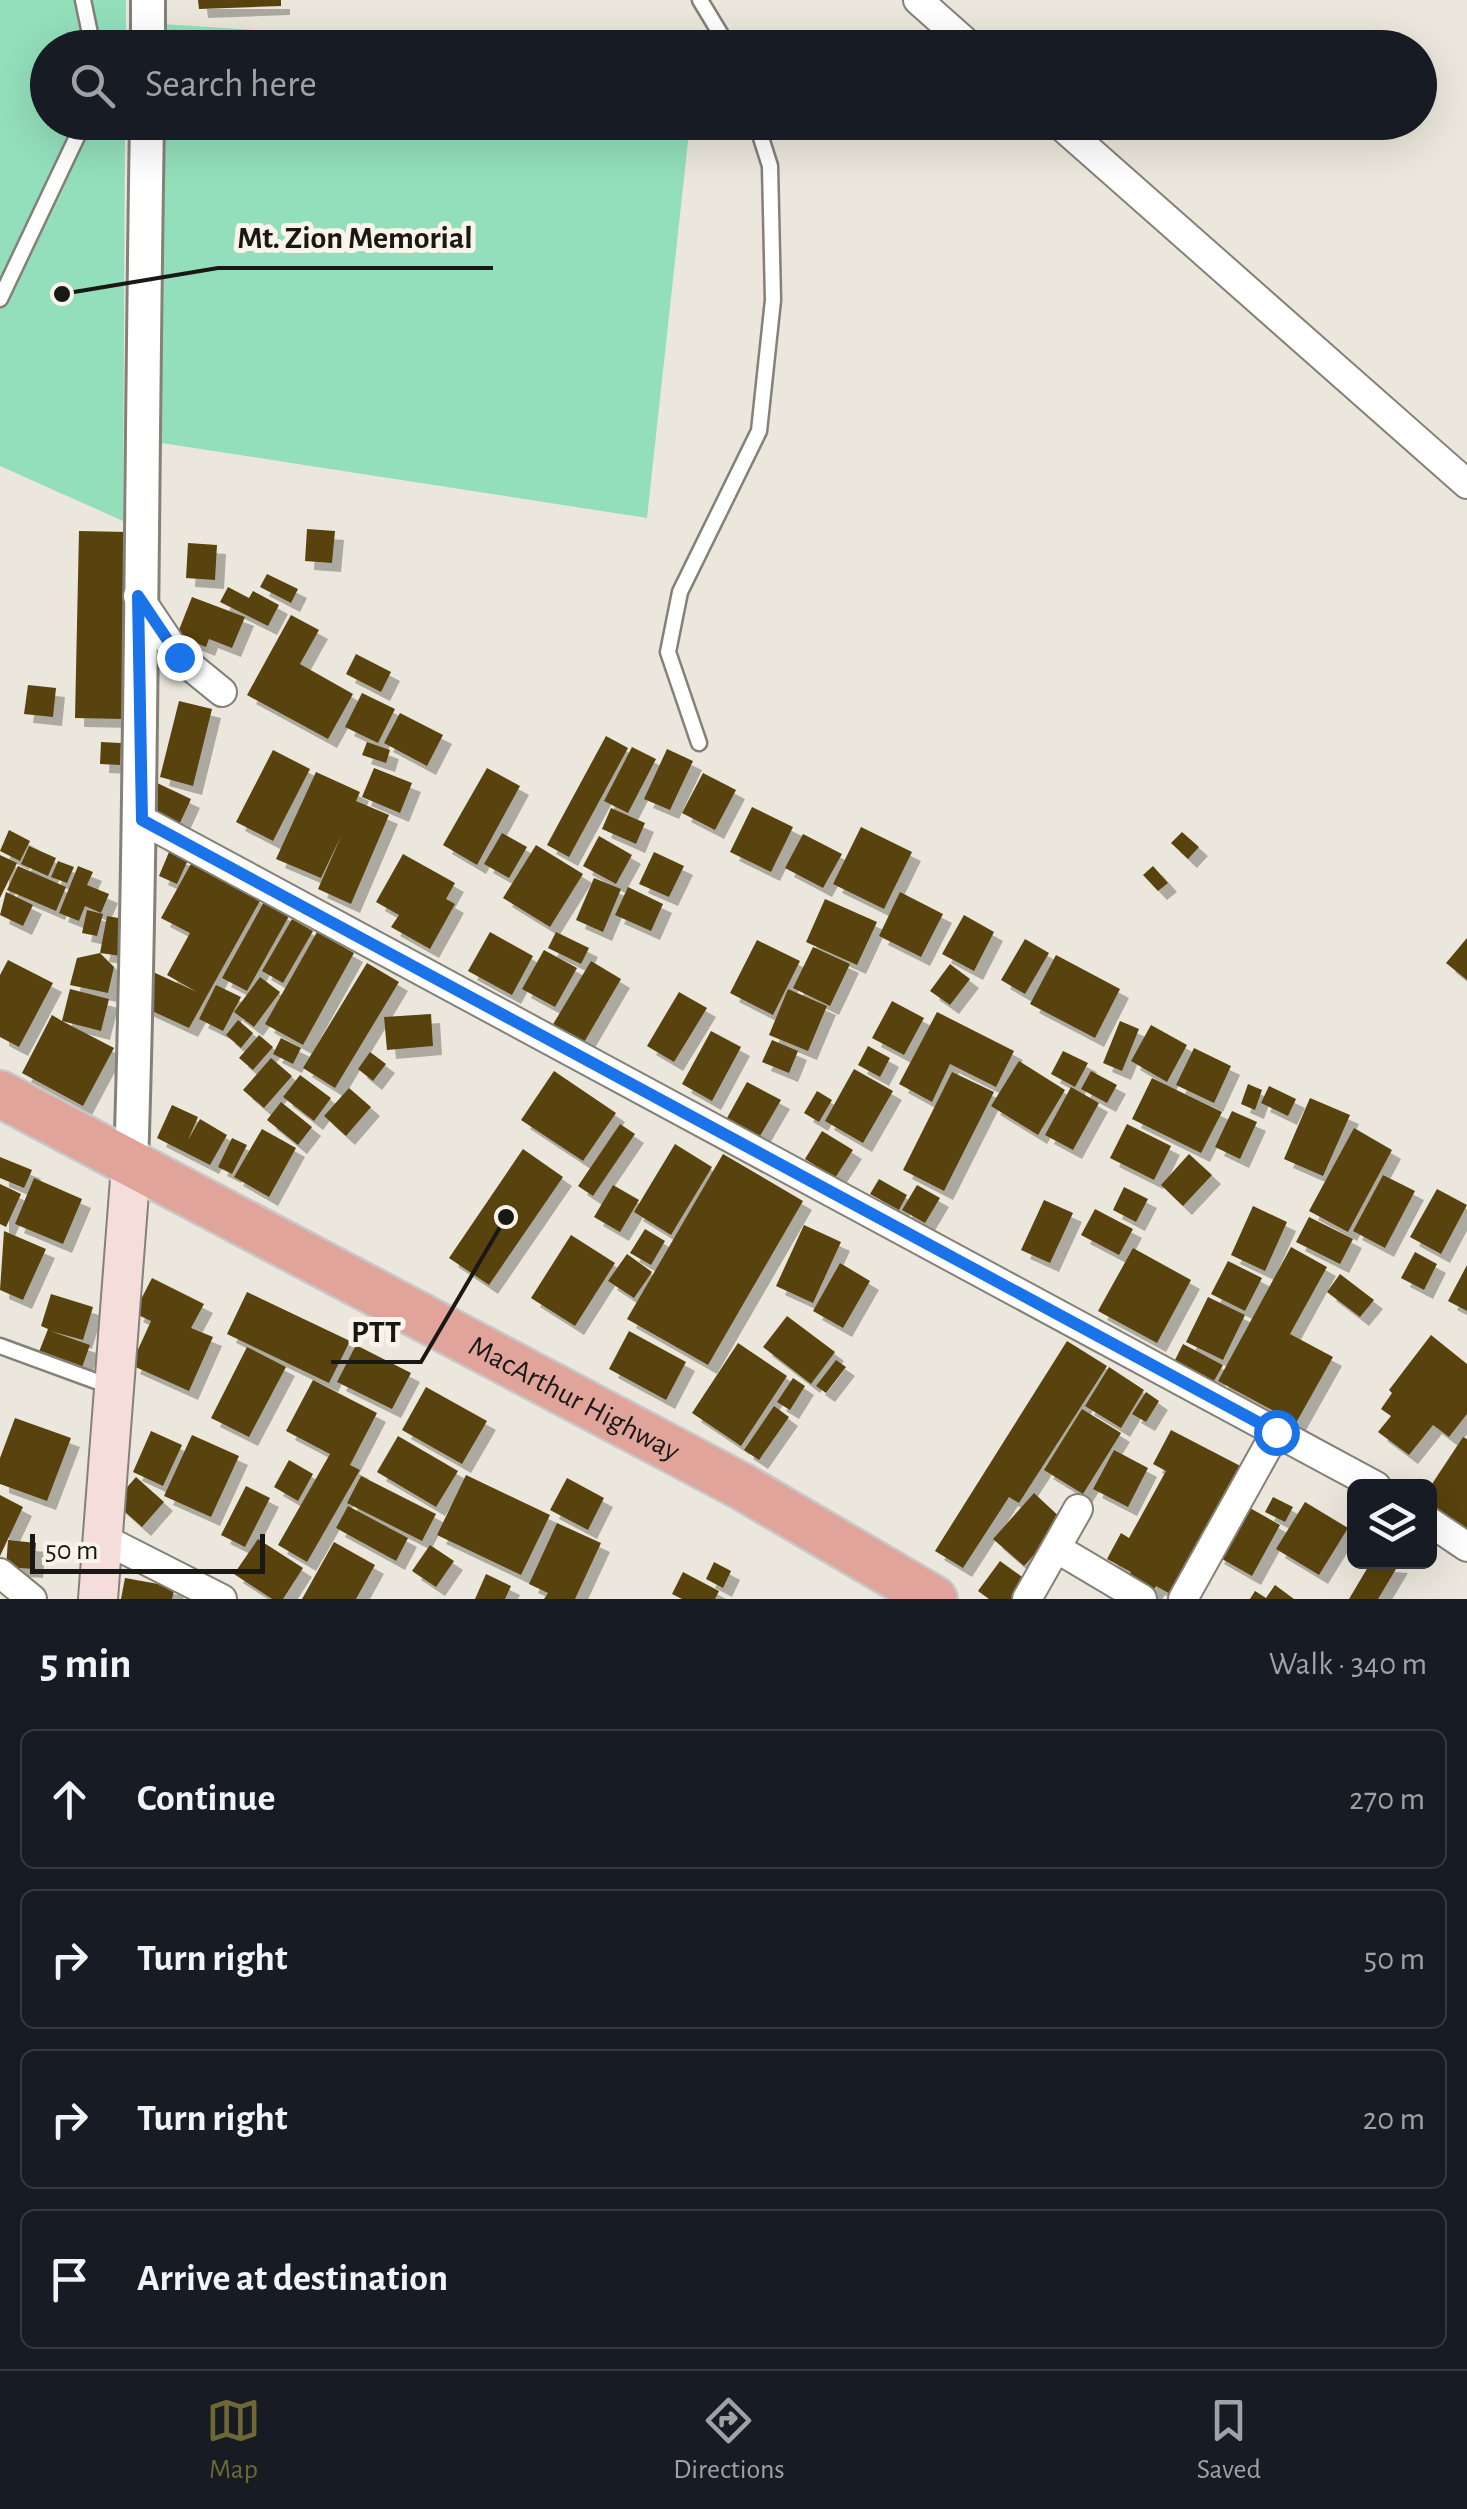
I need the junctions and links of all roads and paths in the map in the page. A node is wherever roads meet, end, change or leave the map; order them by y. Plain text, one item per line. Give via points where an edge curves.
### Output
1 (83, 0) edge
2 (148, 0) edge
3 (700, 0) edge
4 (918, 0) edge
5 (89, 30) edge
6 (148, 30) edge
7 (718, 30) edge
8 (952, 30) edge
9 (75, 140) edge
10 (146, 140) edge
11 (762, 140) edge
12 (1077, 140) edge
13 (0, 299) edge
14 (1467, 484) edge
15 (138, 596) junction
16 (222, 692) dead end
17 (699, 743) dead end
18 (142, 820) junction
19 (0, 1094) edge
20 (131, 1166) junction
21 (0, 1346) edge
22 (113, 1388) junction
23 (1276, 1432) junction
24 (1363, 1479) edge
25 (1078, 1508) dead end
26 (1437, 1527) edge
27 (100, 1537) junction
28 (1467, 1547) edge
29 (1056, 1548) junction
30 (0, 1573) edge
31 (32, 1599) edge
32 (98, 1599) edge
33 (222, 1599) edge
34 (934, 1599) edge
35 (1026, 1599) edge
36 (1142, 1599) edge
37 (1183, 1599) edge

1 - 5 lane
2 - 6 street
3 - 7 lane
4 - 8 street
9 - 13 lane
10 - 15 street
11 - 17 lane via 770,166 773,300 759,431 680,592 668,652
12 - 14 street
15 - 16 street via 179,657
15 - 18 street
18 - 20 street
18 - 23 street
19 - 20 highway, MacArthur Highway
20 - 22 main road
20 - 34 highway, MacArthur Highway via 741,1486
21 - 22 lane
22 - 27 main road
23 - 24 street
23 - 37 street
25 - 29 street
26 - 28 street
27 - 32 main road
27 - 33 street
29 - 35 street
29 - 36 street
30 - 31 street

